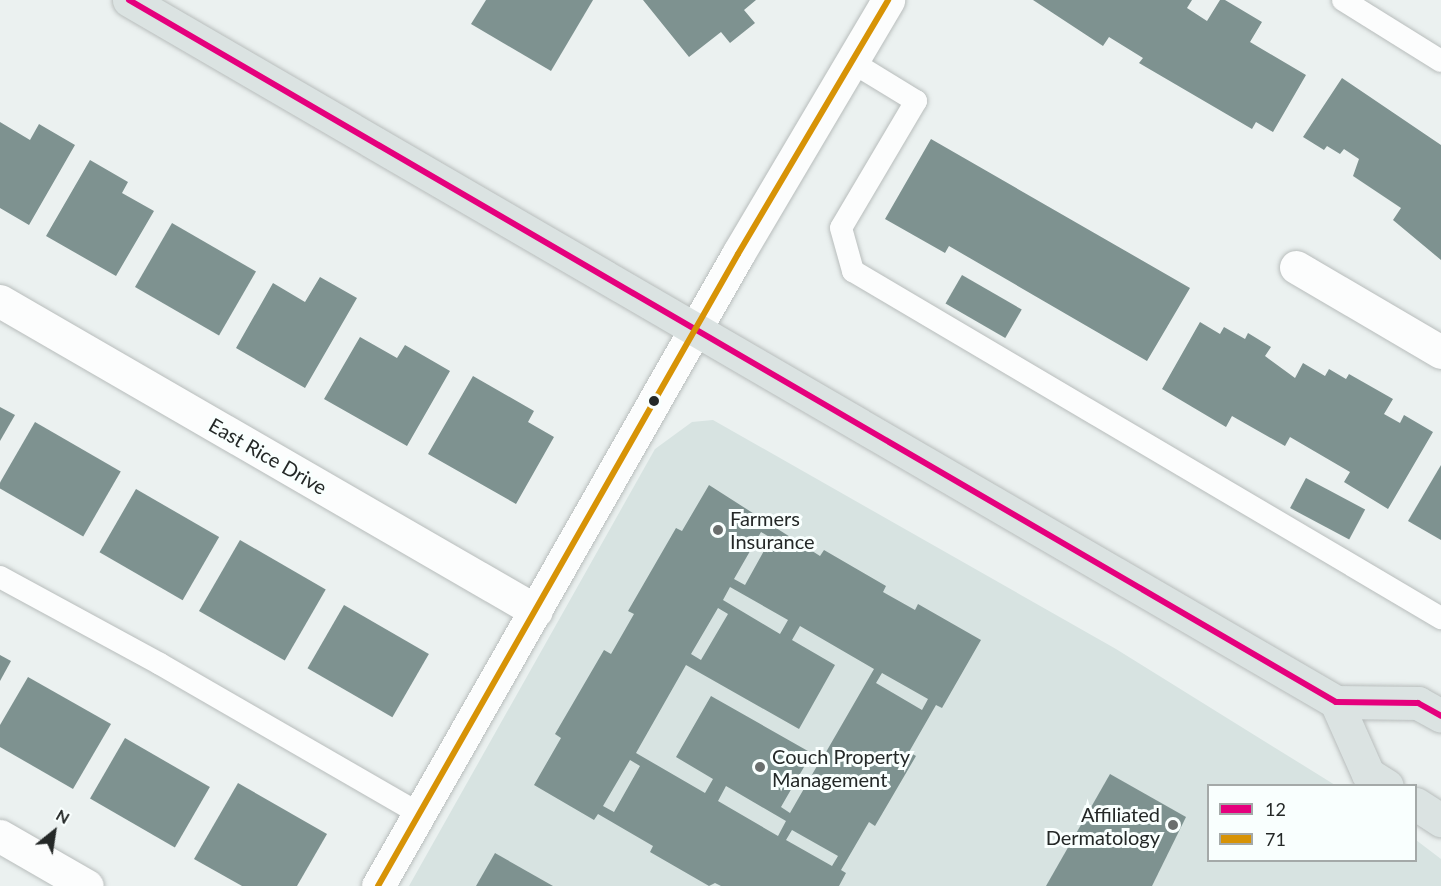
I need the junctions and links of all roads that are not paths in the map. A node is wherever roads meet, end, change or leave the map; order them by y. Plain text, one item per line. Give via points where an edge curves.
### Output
1 (129, 0) edge
2 (888, 0) edge
3 (1343, 0) edge
4 (1441, 61) edge
5 (852, 62) junction
6 (1296, 267) dead end
7 (0, 301) edge
8 (696, 332) junction
9 (1441, 352) edge
10 (0, 578) edge
11 (536, 611) junction
12 (1441, 618) edge
13 (1336, 702) junction
14 (1441, 716) edge
15 (1384, 784) edge
16 (420, 814) junction
17 (0, 836) edge
18 (87, 886) edge
19 (378, 886) edge

1 - 8 main road
2 - 5 street
3 - 4 lane
5 - 8 street
5 - 12 lane via 916,101 841,228 853,271
6 - 9 street
7 - 11 street, East Rice Drive
8 - 11 street
8 - 13 main road
10 - 16 lane via 160,664
11 - 16 street
13 - 14 main road via 1418,703
13 - 15 main road via 1368,774
16 - 19 street
17 - 18 street

